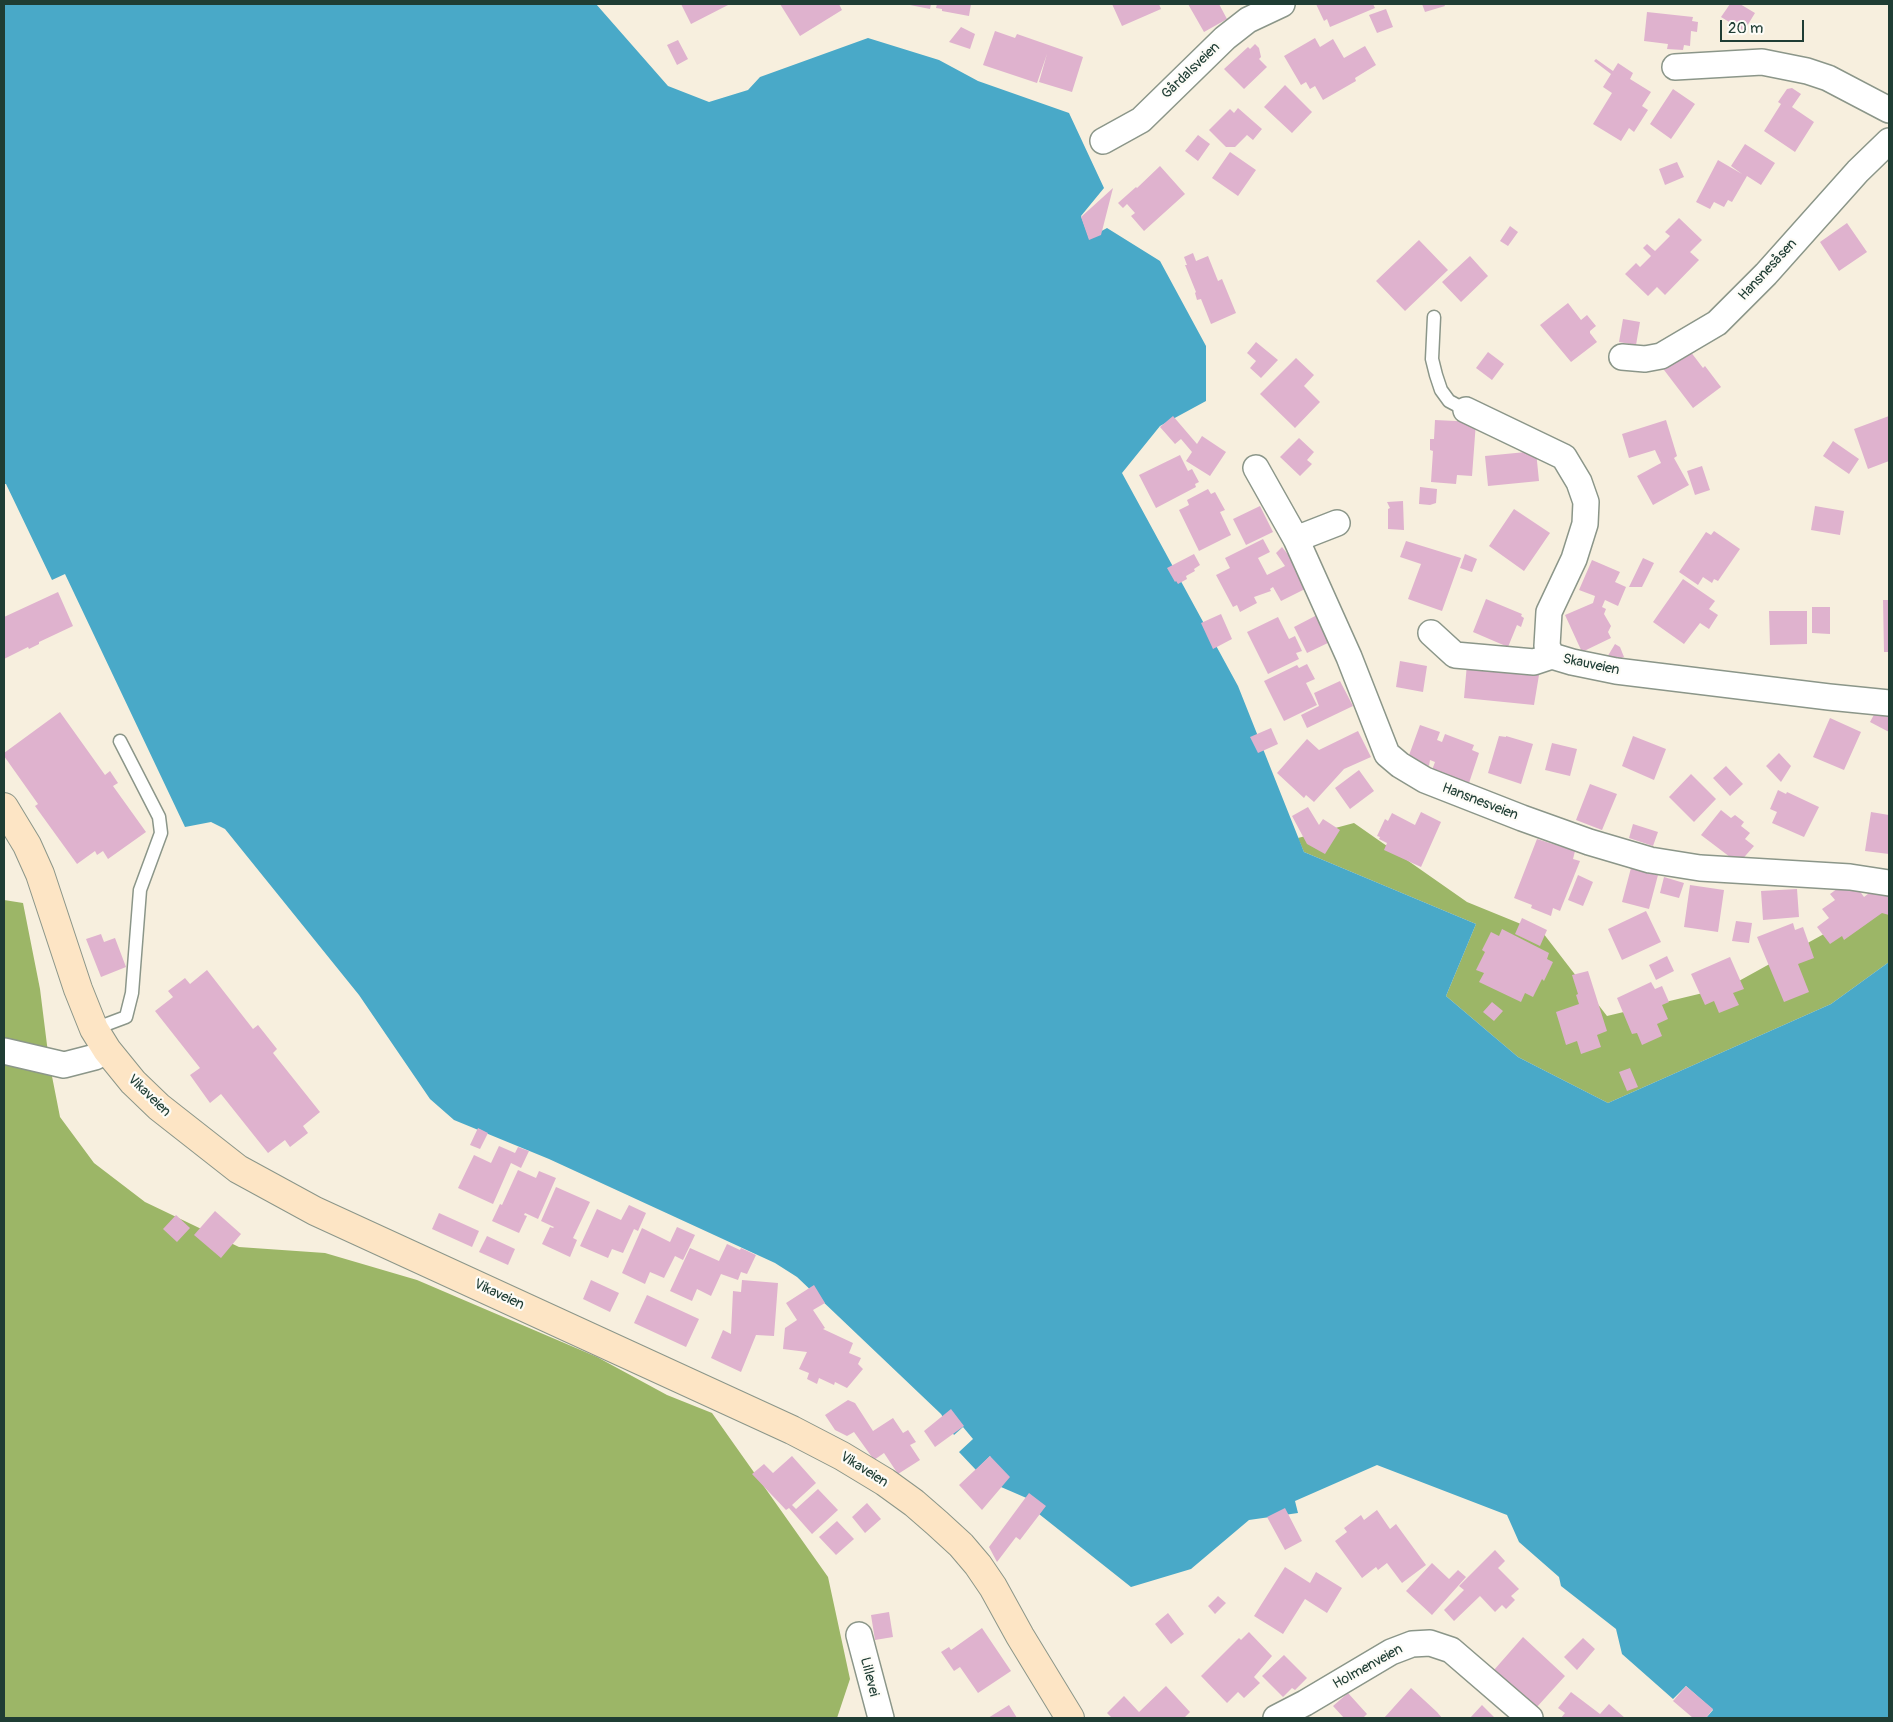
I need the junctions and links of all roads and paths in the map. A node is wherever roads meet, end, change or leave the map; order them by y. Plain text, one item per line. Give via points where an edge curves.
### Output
1 (1282, 4) edge
2 (1675, 67) dead end
3 (1889, 110) edge
4 (1103, 141) dead end
5 (1889, 141) edge
6 (1434, 317) dead end
7 (1622, 357) dead end
8 (1466, 410) joint
9 (1256, 468) dead end
10 (1337, 523) dead end
11 (1296, 538) junction
12 (1431, 633) dead end
13 (1552, 656) junction
14 (1889, 703) edge
15 (120, 741) dead end
16 (4, 807) edge
17 (1889, 883) edge
18 (101, 1040) junction
19 (4, 1051) edge
20 (859, 1635) dead end
21 (1313, 1711) edge
22 (881, 1718) edge
23 (1070, 1718) edge
24 (1276, 1718) edge
25 (1530, 1718) edge

1 - 4 street, Gårdalsveien via 1248,20 1141,120
2 - 3 street via 1762,62 1807,71 1828,78
5 - 7 street, Hansnesåsen via 1717,323 1660,356 1645,359
6 - 8 lane via 1432,359 1441,390 1450,401
8 - 13 street, Skauveien via 1564,457 1580,482 1586,502 1585,524 1574,559 1549,612 1547,646
9 - 11 street, Hansnesveien
10 - 11 street
11 - 17 street, Hansnesveien via 1350,657 1387,754 1425,780 1588,842 1650,860 1700,868 1850,877
12 - 13 street via 1455,655 1534,662
13 - 14 street, Skauveien via 1616,671
15 - 18 lane via 159,818 161,833 140,890 132,993 126,1017
16 - 18 main road, Vikaveien via 40,874 78,989
18 - 19 street via 95,1057 64,1065
18 - 23 main road, Vikaveien via 133,1082 159,1107 238,1169 324,1215 792,1430 885,1482 937,1522 978,1565
20 - 22 street, Lillevei
21 - 24 street, Holmenveien
21 - 25 street, Holmenveien via 1391,1652 1412,1644 1430,1643 1451,1650

